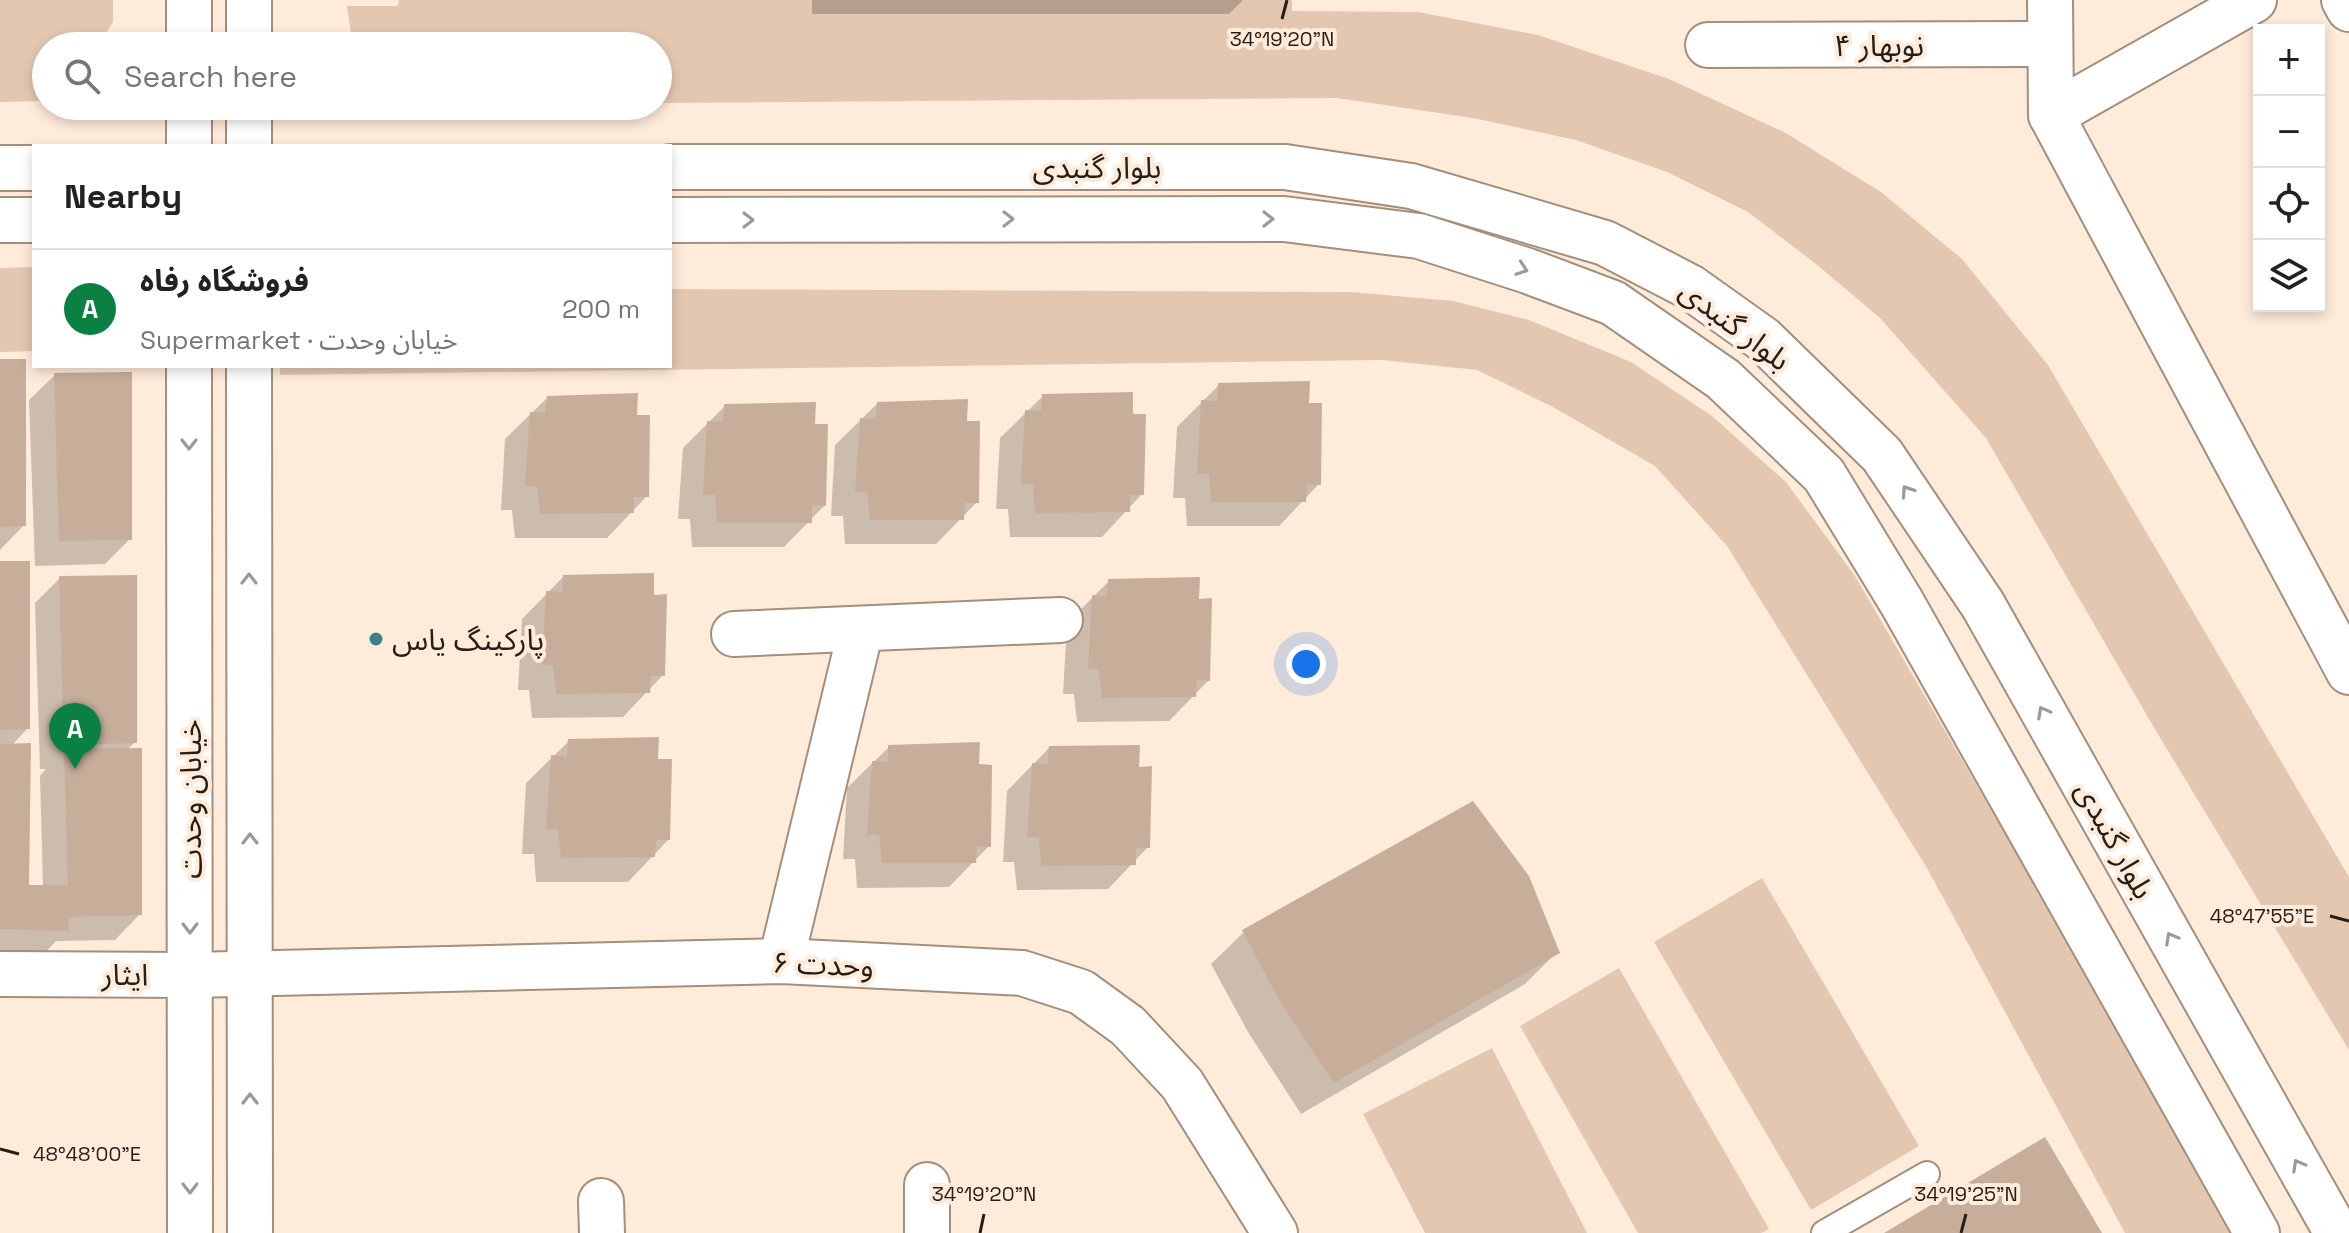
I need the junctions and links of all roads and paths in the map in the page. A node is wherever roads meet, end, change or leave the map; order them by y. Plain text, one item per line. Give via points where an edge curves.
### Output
1 (189, 0) edge
2 (249, 0) edge
3 (2050, 0) edge
4 (2254, 0) edge
5 (2344, 0) edge
6 (2349, 9) edge
7 (189, 32) edge
8 (249, 32) edge
9 (2050, 44) junction
10 (1708, 45) dead end
11 (2051, 115) junction
12 (189, 120) edge
13 (249, 120) edge
14 (189, 144) edge
15 (249, 144) edge
16 (672, 167) edge
17 (0, 168) edge
18 (32, 168) edge
19 (0, 220) edge
20 (32, 220) edge
21 (672, 220) edge
22 (189, 368) edge
23 (249, 368) edge
24 (1060, 620) dead end
25 (861, 629) junction
26 (734, 634) dead end
27 (2349, 672) edge
28 (781, 961) junction
29 (250, 973) junction
30 (0, 974) edge
31 (190, 975) junction
32 (1927, 1174) dead end
33 (927, 1185) dead end
34 (190, 1233) edge
35 (250, 1233) edge
36 (927, 1233) edge
37 (1275, 1233) edge
38 (1824, 1233) edge
39 (2257, 1233) edge
40 (2337, 1233) edge

1 - 7 main road
2 - 8 main road
3 - 9 main road
4 - 11 main road
5 - 6 main road
9 - 10 main road, نوبهار ۴
9 - 11 main road
11 - 27 main road
12 - 14 main road
13 - 15 main road
40 -> 16 main road, بلوار گنبدی via 1983,605 1908,492 1882,455 1763,339 1690,287 1605,243 1411,186 1285,167
17 - 18 main road
19 - 20 main road
21 -> 39 main road, بلوار گنبدی via 1284,219 1419,236 1613,303 1723,379 1824,475 1902,603
22 -> 31 main road, خیابان وحدت
29 -> 23 main road, خیابان وحدت
24 - 25 main road
25 - 26 main road
25 - 28 main road
28 - 29 main road, وحدت ۶
28 - 37 main road, وحدت ۶ via 1022,973 1081,992 1128,1026 1182,1084
29 - 31 main road, ایثار
35 -> 29 main road, خیابان وحدت
30 - 31 main road, ایثار
31 -> 34 main road, خیابان وحدت
32 - 38 lane
33 - 36 main road

